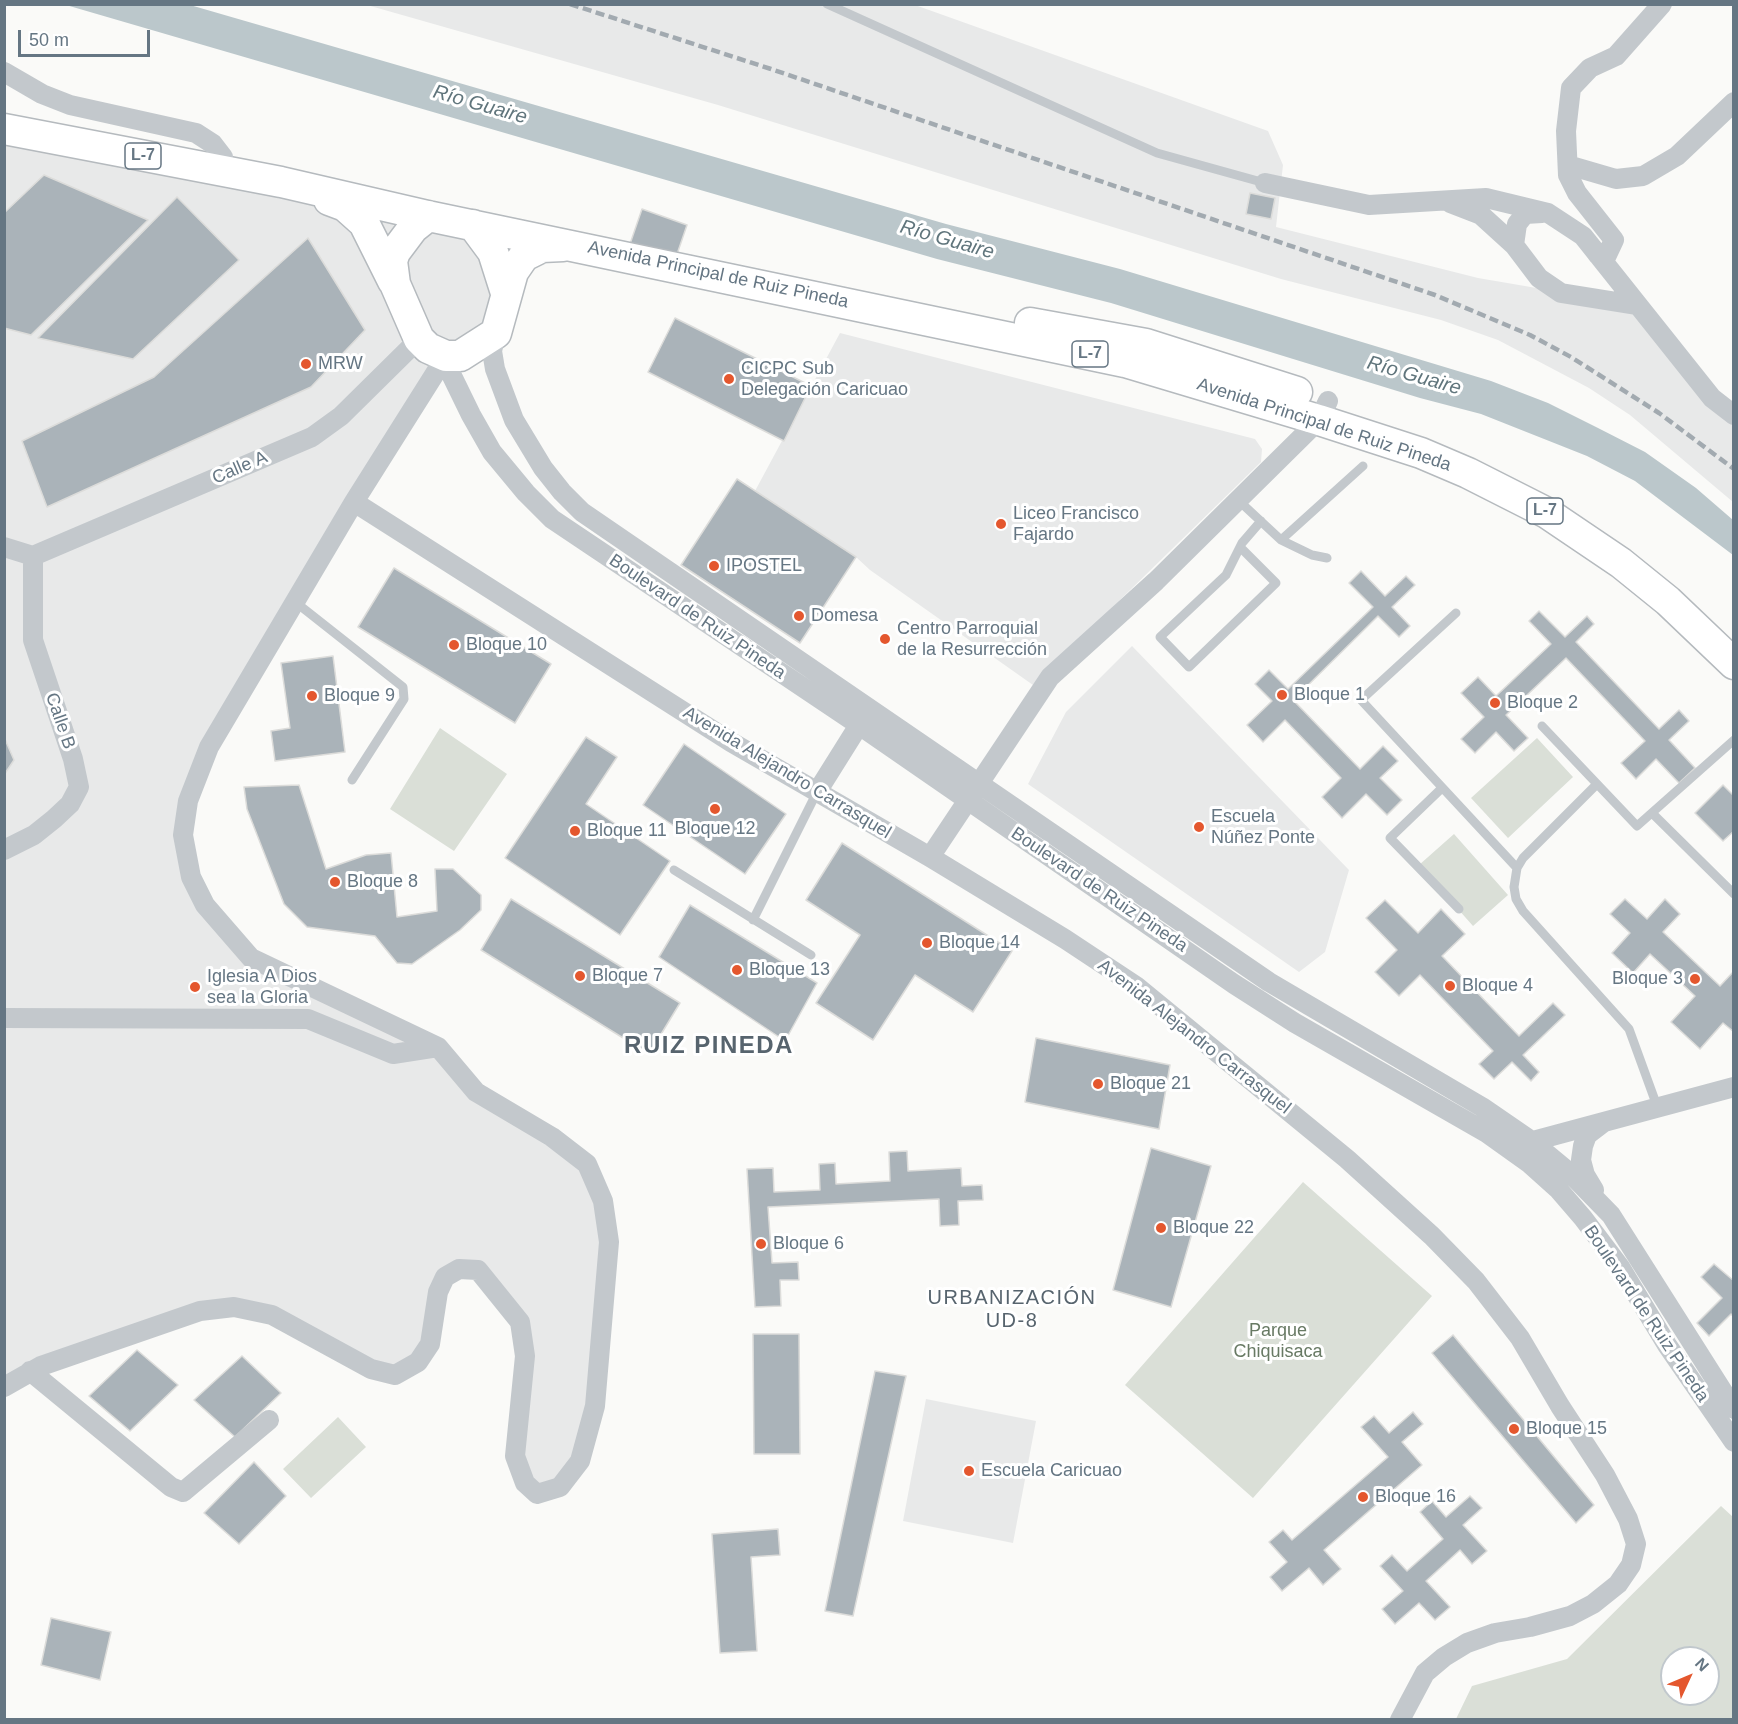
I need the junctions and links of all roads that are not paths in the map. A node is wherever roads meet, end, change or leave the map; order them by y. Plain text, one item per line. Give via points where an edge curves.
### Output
1 (827, 4) edge
2 (1662, 4) edge
3 (4, 72) edge
4 (1734, 102) edge
5 (4, 129) edge
6 (1568, 165) junction
7 (222, 172) junction
8 (281, 182) junction
9 (1265, 183) joint
10 (1442, 200) junction
11 (1548, 213) junction
12 (428, 216) junction
13 (473, 225) junction
14 (1514, 245) junction
15 (578, 246) junction
16 (1597, 254) junction
17 (395, 284) junction
18 (506, 293) junction
19 (1636, 305) junction
20 (496, 333) junction
21 (419, 339) junction
22 (446, 357) junction
23 (1324, 411) junction
24 (1734, 415) edge
25 (1363, 466) dead end
26 (1238, 500) junction
27 (354, 501) junction
28 (1261, 521) junction
29 (1281, 540) junction
30 (4, 547) edge
31 (1240, 547) junction
32 (33, 556) junction
33 (1327, 558) dead end
34 (294, 601) junction
35 (1456, 613) dead end
36 (1734, 637) edge
37 (1734, 664) edge
38 (859, 724) junction
39 (1542, 726) dead end
40 (1734, 740) edge
41 (352, 780) dead end
42 (979, 782) junction
43 (1597, 784) junction
44 (1442, 788) junction
45 (817, 792) junction
46 (968, 800) junction
47 (1652, 813) junction
48 (4, 850) edge
49 (930, 857) junction
50 (1517, 868) junction
51 (674, 870) dead end
52 (1734, 894) edge
53 (1459, 909) dead end
54 (753, 920) junction
55 (811, 956) dead end
56 (4, 1018) edge
57 (438, 1047) junction
58 (1734, 1074) edge
59 (1734, 1087) edge
60 (1655, 1101) junction
61 (1612, 1118) junction
62 (1520, 1140) junction
63 (1611, 1215) junction
64 (30, 1371) junction
65 (4, 1387) edge
66 (1734, 1409) edge
67 (269, 1420) dead end
68 (1734, 1442) edge
69 (1400, 1719) edge

1 - 9 lane via 1157,153
2 - 6 street via 1616,56 1590,68 1571,88 1566,131
3 - 7 street via 70,105 196,133 213,144 223,157
4 - 6 street via 1677,156 1643,176 1616,179
5 - 7 main road, L-7
6 - 16 street via 1568,175 1577,193 1614,240 1606,257
7 - 8 main road, L-7
8 - 12 main road, L-7
8 - 17 main road, L-7 via 345,206 364,224
9 - 10 street via 1370,205
10 - 11 street via 1486,198
10 - 14 street via 1481,215
11 - 14 street via 1526,214 1517,224
11 - 16 street via 1583,236
12 - 13 main road, L-7
12 - 17 main road via 395,252
13 - 15 main road, Avenida Principal de Ruiz Pineda / L-7
13 - 18 main road via 493,252
14 - 19 street via 1539,278 1561,293
15 - 18 main road, Avenida Principal de Ruiz Pineda / L-7 via 542,247 524,256
15 - 23 main road, Avenida Principal de Ruiz Pineda / L-7 via 1125,362
16 - 19 street
17 - 21 main road
18 - 20 main road
19 - 24 street via 1712,398
20 - 22 main road via 460,356
20 - 42 street, Boulevard de Ruiz Pineda via 492,351 495,369 513,420 543,468 582,512
21 - 22 main road
21 - 32 street, Calle A via 341,416 312,437
22 - 27 street
22 - 38 street, Boulevard de Ruiz Pineda via 492,452 552,519
23 - 26 street
23 - 36 main road, Avenida Principal de Ruiz Pineda / L-7 via 1485,460 1589,517 1679,586
23 - 37 main road, Avenida Principal de Ruiz Pineda / L-7 via 1468,472 1547,513 1668,601
25 - 29 lane
26 - 28 lane
26 - 42 street via 1050,677
27 - 34 street
27 - 45 street, Avenida Alejandro Carrasquel via 614,669
28 - 29 lane
28 - 31 lane
29 - 33 lane
30 - 32 street
31 - 31 lane via 1226,575 1160,637 1189,667 1276,583
32 - 48 street, Calle B via 33,640 79,787 70,804 54,819 34,835
34 - 41 lane via 403,687 404,699
34 - 57 street via 209,747 192,791 183,835 191,877 205,905 251,958
35 - 44 lane via 1361,700
38 - 45 street
38 - 46 street, Boulevard de Ruiz Pineda
39 - 43 lane
40 - 47 lane
42 - 46 street
42 - 62 street, Boulevard de Ruiz Pineda via 1269,982 1482,1107
43 - 47 lane via 1637,826
43 - 50 lane
44 - 50 lane
44 - 53 lane via 1390,838
45 - 49 street, Avenida Alejandro Carrasquel
45 - 54 lane
46 - 49 street
46 - 62 street, Boulevard de Ruiz Pineda via 1295,1023
47 - 52 lane
49 - 69 street, Avenida Alejandro Carrasquel via 1136,987 1347,1159 1432,1236 1476,1281 1520,1338 1605,1475 1636,1544 1631,1565 1618,1584 1570,1616 1467,1643 1425,1673
50 - 60 lane via 1516,900 1629,1029
51 - 54 lane
54 - 55 lane
56 - 57 street via 308,1019 393,1054
57 - 64 street via 476,1092 552,1137 587,1164 603,1201 609,1242 595,1406 580,1461 560,1487 537,1494 525,1483 518,1465 515,1456 525,1356 520,1322 478,1270 459,1269 446,1277 438,1292 430,1344 418,1362 394,1375 371,1369 272,1315 234,1307 200,1311
58 - 60 street
59 - 60 street
60 - 61 street
60 - 62 street
61 - 62 street
61 - 63 street via 1587,1135 1581,1160 1585,1175
62 - 63 street, Boulevard de Ruiz Pineda via 1571,1174
62 - 68 street, Boulevard de Ruiz Pineda via 1620,1267 1667,1345
63 - 66 street, Boulevard de Ruiz Pineda
64 - 65 street
64 - 67 street via 171,1487 183,1492

